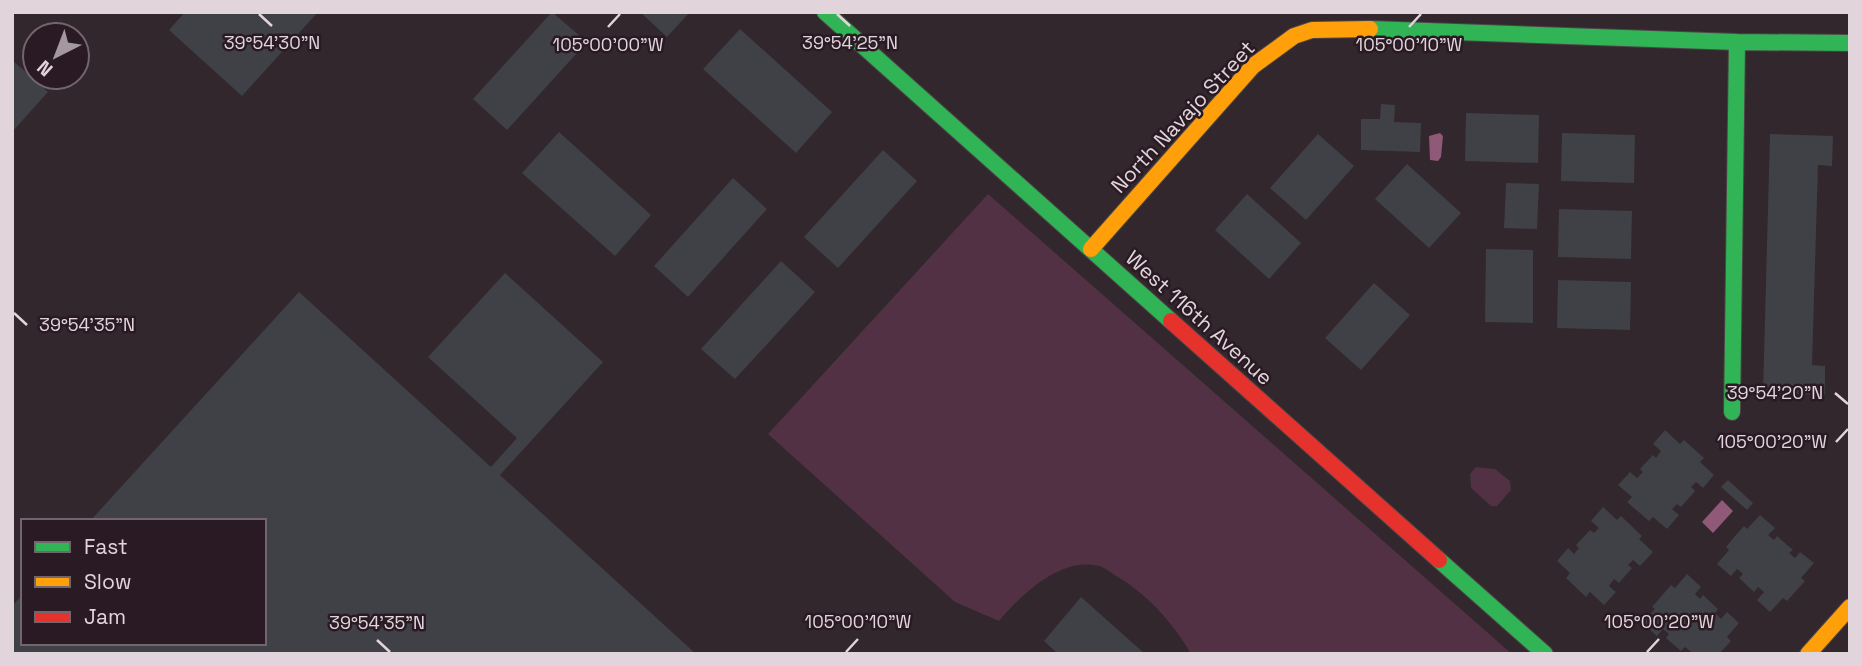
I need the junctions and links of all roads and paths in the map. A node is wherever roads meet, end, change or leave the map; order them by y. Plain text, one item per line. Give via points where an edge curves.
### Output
1 (825, 12) edge
2 (1737, 42) junction
3 (1850, 43) edge
4 (1091, 249) junction
5 (1732, 412) dead end
6 (1850, 607) edge
7 (1545, 654) edge
8 (1808, 654) edge

1 - 4 street, West 116th Avenue
2 - 3 street, North Navajo Street
2 - 4 street, North Navajo Street via 1312,30 1294,36 1253,66
2 - 5 street
4 - 7 street, West 116th Avenue
6 - 8 street

